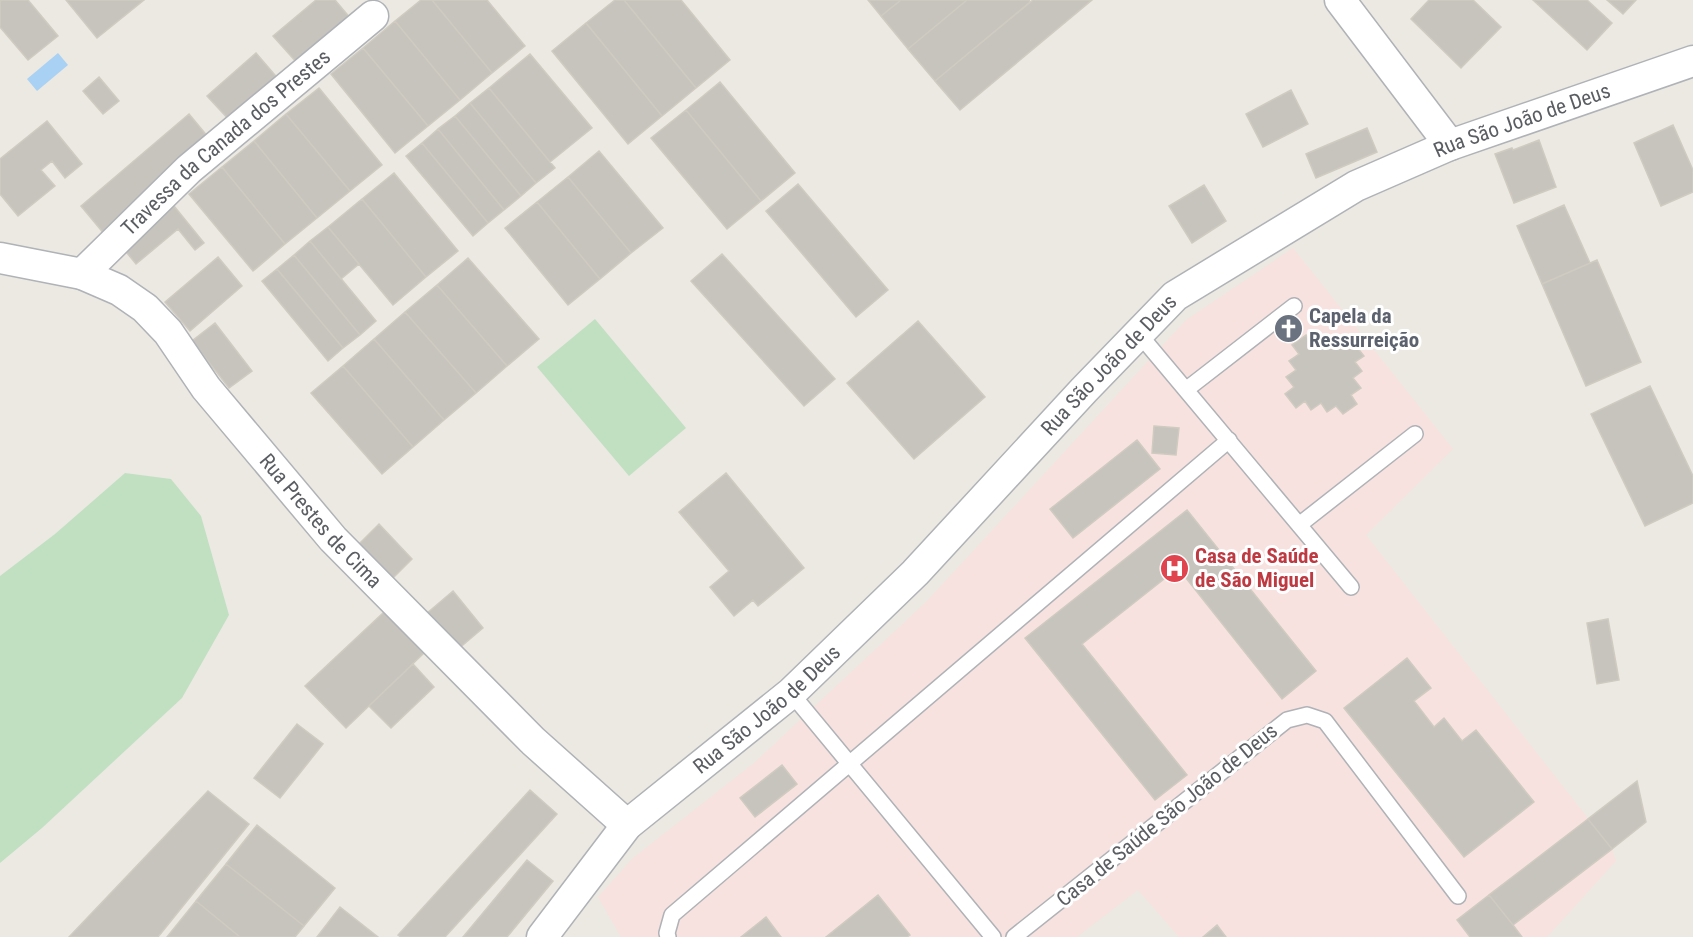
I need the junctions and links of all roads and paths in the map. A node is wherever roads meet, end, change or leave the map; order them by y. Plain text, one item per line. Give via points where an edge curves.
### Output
1 (1340, 0) edge
2 (373, 16) dead end
3 (1693, 61) edge
4 (1450, 145) junction
5 (0, 258) edge
6 (82, 274) junction
7 (1294, 306) dead end
8 (1139, 334) junction
9 (1187, 389) junction
10 (1415, 434) dead end
11 (1229, 440) junction
12 (1299, 525) junction
13 (1351, 587) dead end
14 (791, 693) junction
15 (849, 764) junction
16 (627, 825) junction
17 (1458, 896) dead end
18 (542, 937) edge
19 (668, 937) edge
20 (993, 937) edge
21 (1014, 937) edge

1 - 4 street
2 - 6 street, Travessa da Canada dos Prestes via 189,169
3 - 4 street, Rua São João de Deus
4 - 8 street, Rua São João de Deus via 1347,191 1175,296
5 - 6 street, Rua Prestes de Cima
6 - 16 street, Rua Prestes de Cima via 119,290 145,308 168,332 206,388 333,539 533,741
7 - 9 lane
8 - 9 lane
8 - 14 street, Rua São João de Deus via 915,573
9 - 11 lane
10 - 12 lane
11 - 12 lane
11 - 15 lane
12 - 13 lane
14 - 15 lane
14 - 16 street, Rua São João de Deus
15 - 19 lane via 672,915
15 - 20 lane
16 - 18 street, Rua São João de Deus
17 - 21 lane, Casa de Saúde São João de Deus via 1325,721 1307,715 1287,720

